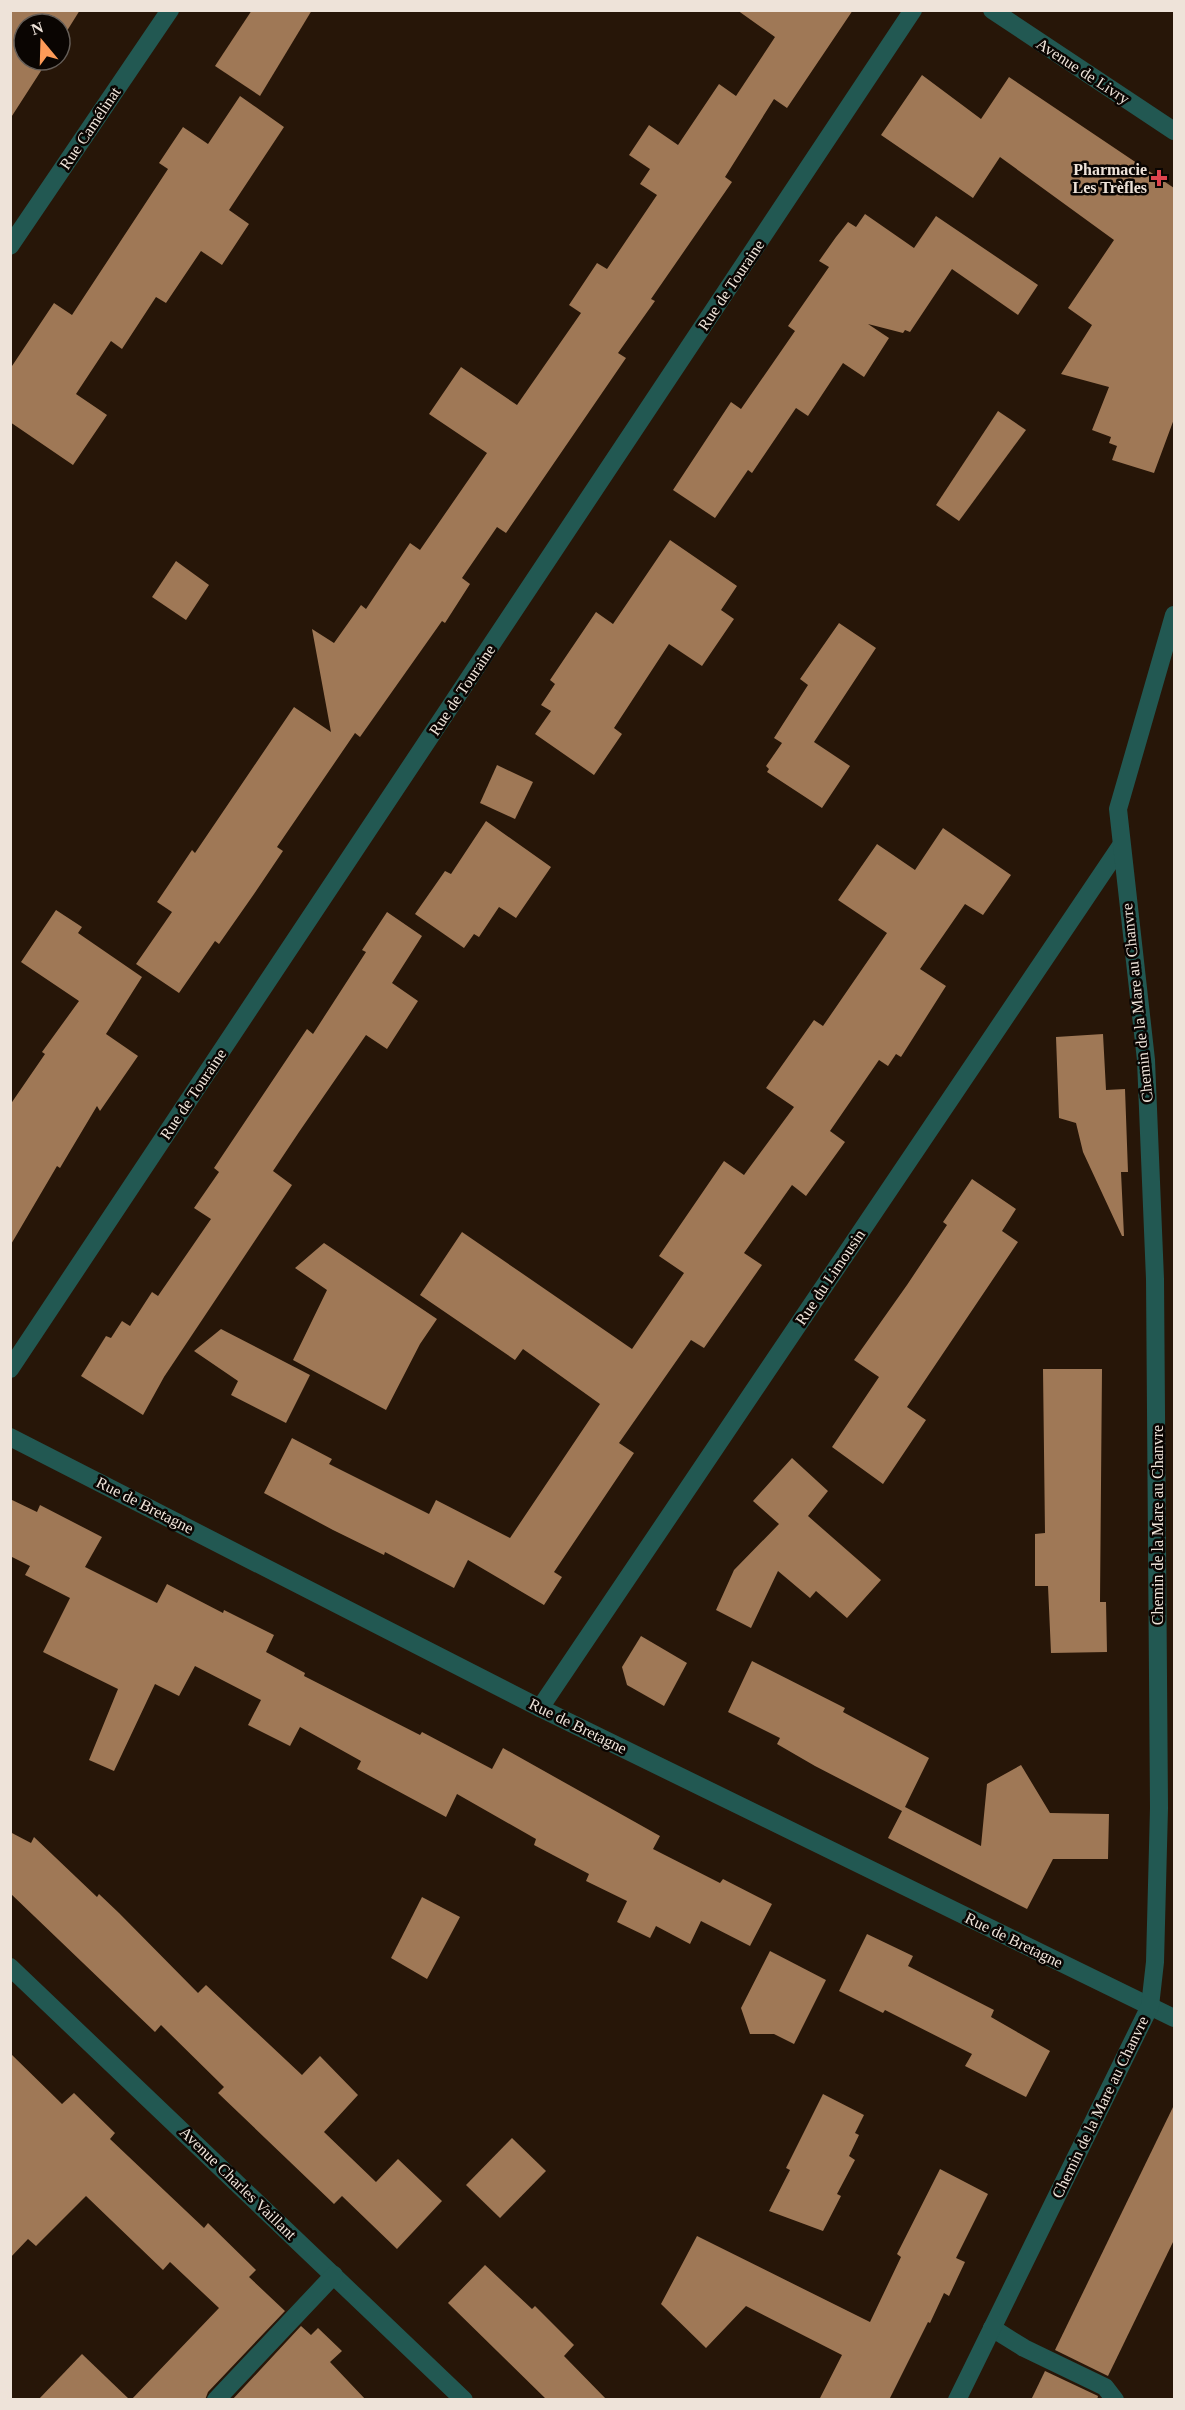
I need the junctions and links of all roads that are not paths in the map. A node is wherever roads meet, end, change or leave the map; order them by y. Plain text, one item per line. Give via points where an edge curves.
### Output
1 (170, 10) edge
2 (913, 10) edge
3 (992, 10) edge
4 (1174, 131) edge
5 (10, 246) edge
6 (1174, 615) edge
7 (1120, 847) junction
8 (10, 1369) edge
9 (10, 1437) edge
10 (540, 1708) junction
11 (10, 1967) edge
12 (1150, 2006) junction
13 (1174, 2018) edge
14 (334, 2275) junction
15 (992, 2328) junction
16 (216, 2400) edge
17 (464, 2400) edge
18 (957, 2400) edge
19 (1115, 2400) edge

1 - 5 street, Rue Camélinat
2 - 8 street, Rue de Touraine
3 - 4 street, Avenue de Livry
6 - 7 street, Chemin de la Mare au Chanvre via 1118,809
7 - 10 street, Rue du Limousin
7 - 12 street, Chemin de la Mare au Chanvre via 1146,1060 1155,1279 1159,1808
9 - 10 street, Rue de Bretagne
10 - 12 street, Rue de Bretagne
11 - 14 street, Avenue Charles Vaillant
12 - 13 street, Rue de Bretagne
12 - 15 street, Chemin de la Mare au Chanvre
14 - 16 street
14 - 17 street, Avenue Charles Vaillant
15 - 18 street, Chemin de la Mare au Chanvre
15 - 19 street via 1024,2348 1106,2386

